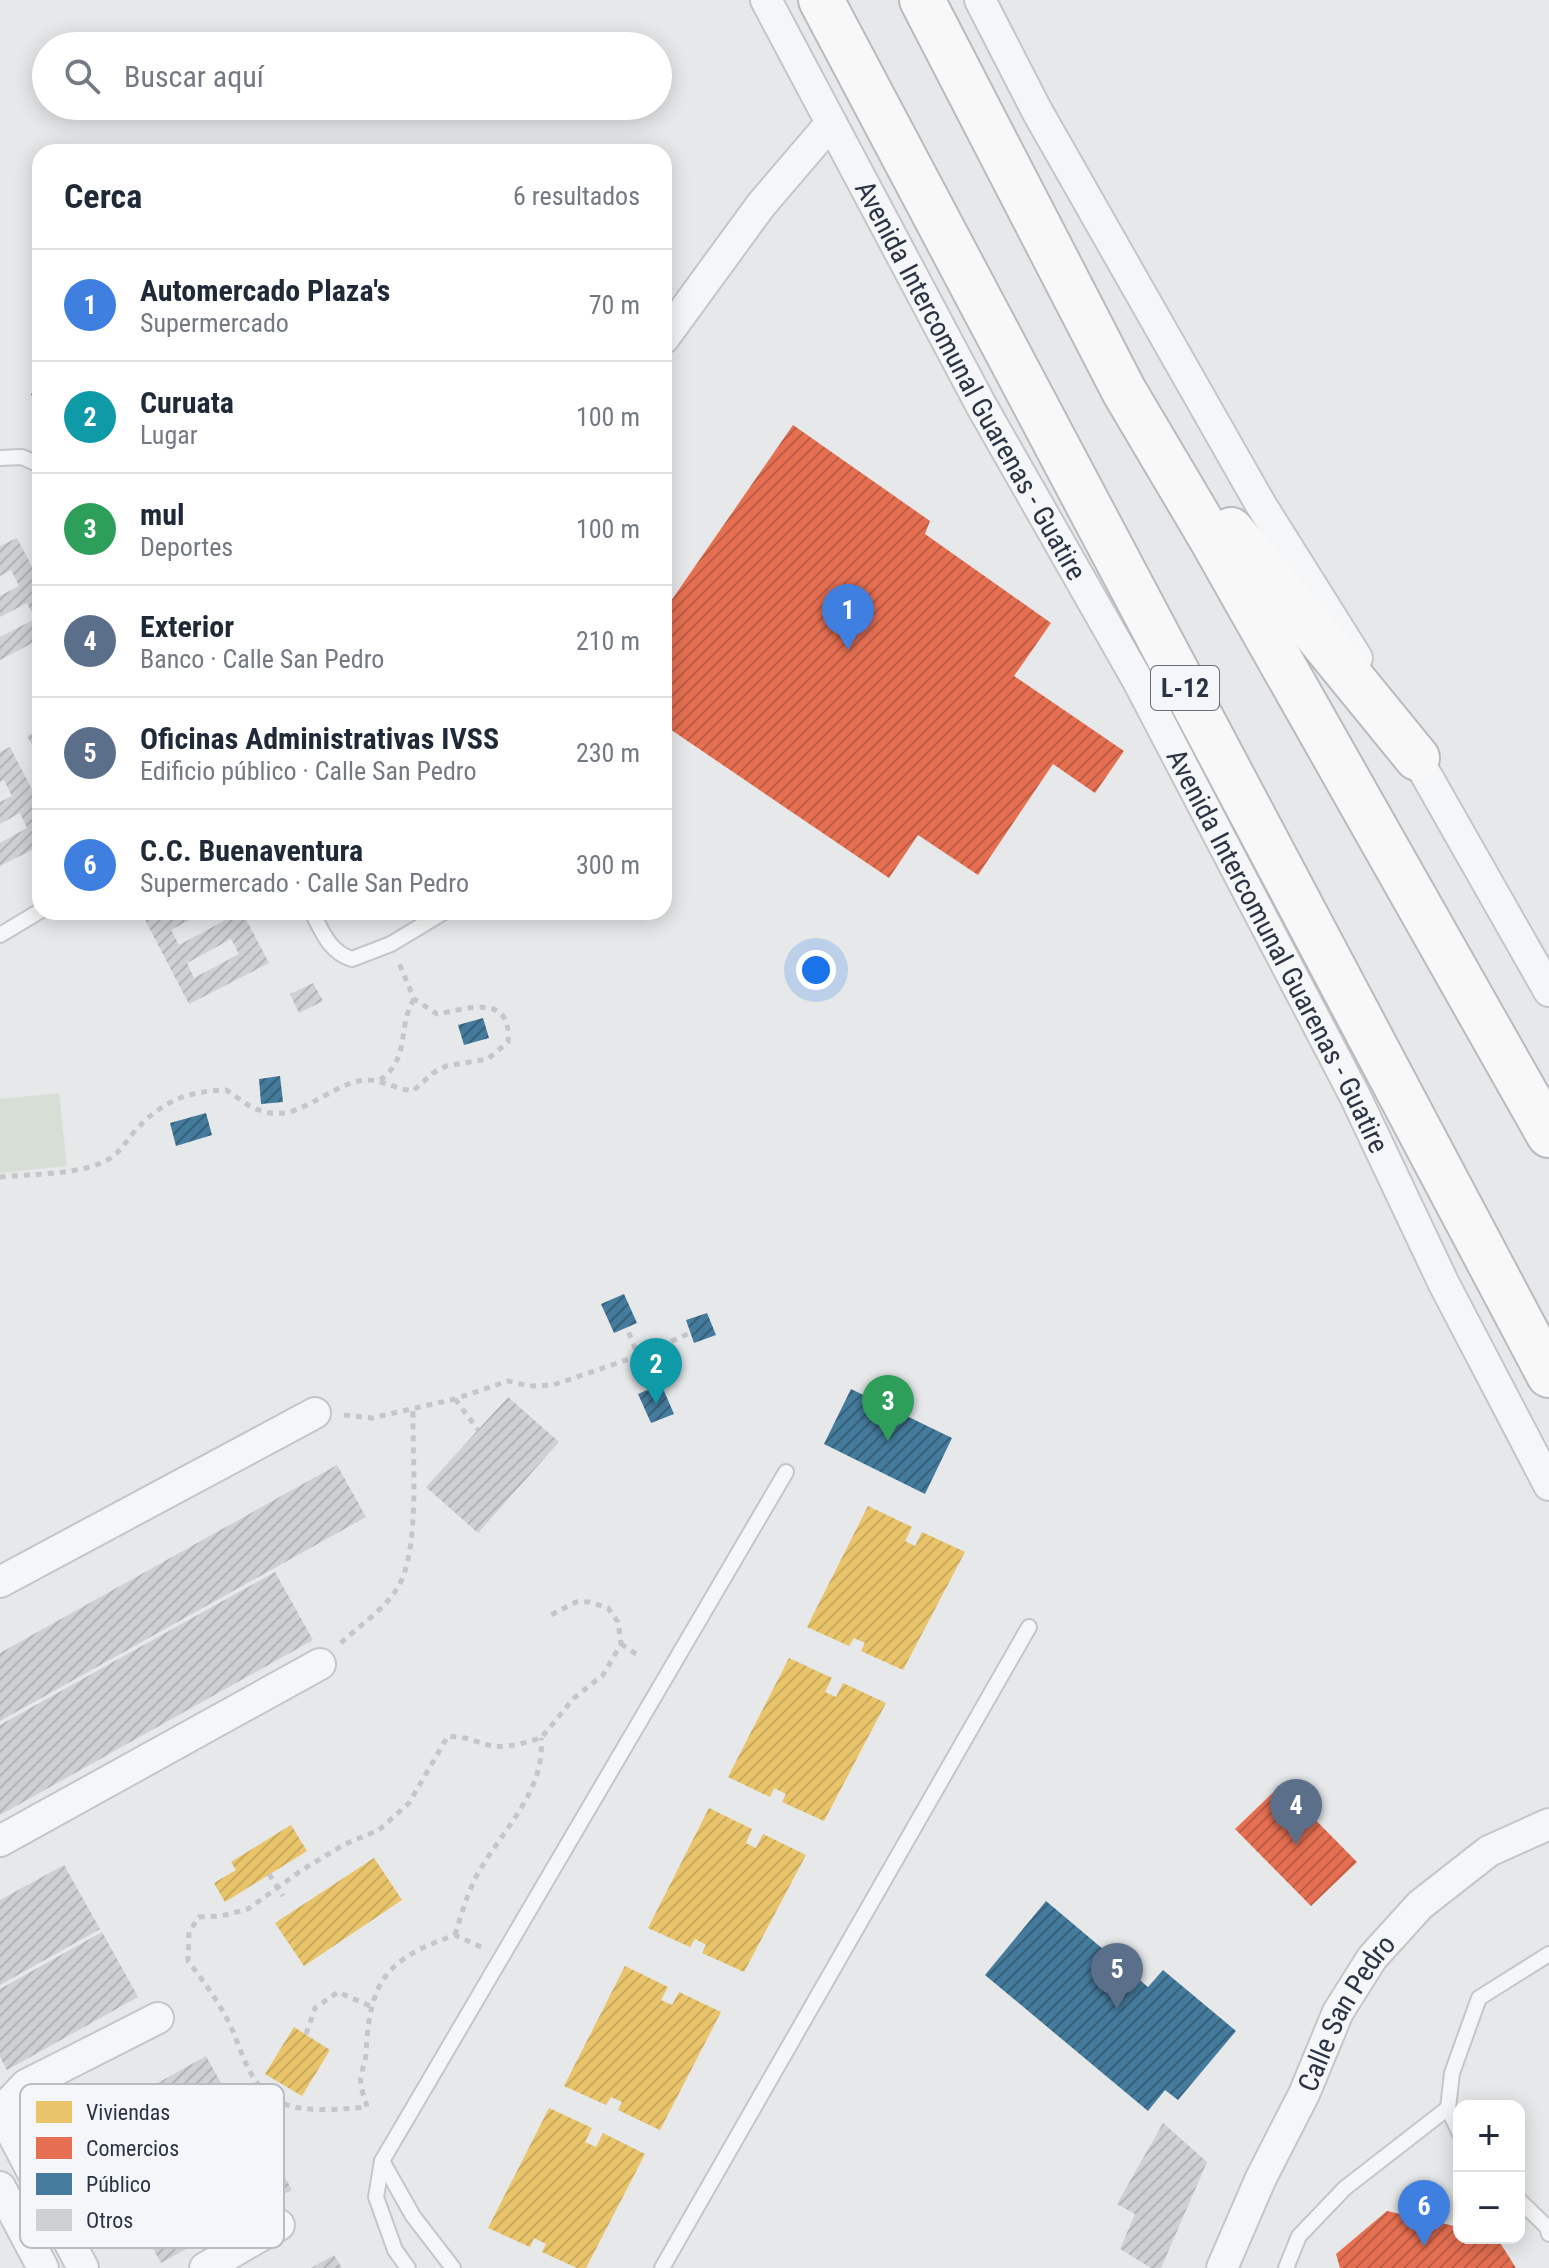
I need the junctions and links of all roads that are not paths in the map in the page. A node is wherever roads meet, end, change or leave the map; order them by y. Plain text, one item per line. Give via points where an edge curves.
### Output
1 (766, 0) edge
2 (821, 0) edge
3 (922, 0) edge
4 (980, 0) edge
5 (831, 123) junction
6 (672, 327) edge
7 (1124, 391) junction
8 (0, 458) edge
9 (32, 461) edge
10 (1417, 758) junction
11 (32, 916) edge
12 (316, 920) edge
13 (431, 920) edge
14 (0, 935) edge
15 (1549, 991) edge
16 (1549, 1135) edge
17 (1549, 1375) edge
18 (315, 1413) road end
19 (786, 1472) dead end
20 (1549, 1485) edge
21 (0, 1582) edge
22 (1029, 1627) dead end
23 (320, 1664) road end
24 (1549, 1824) edge
25 (0, 1841) edge
26 (1549, 1954) edge
27 (158, 2018) dead end
28 (28, 2084) edge
29 (20, 2091) edge
30 (1448, 2108) junction
31 (0, 2112) edge
32 (1453, 2119) edge
33 (20, 2150) edge
34 (382, 2161) junction
35 (0, 2187) edge
36 (1525, 2206) edge
37 (20, 2225) edge
38 (1549, 2234) edge
39 (32, 2248) edge
40 (72, 2248) edge
41 (239, 2248) edge
42 (43, 2268) edge
43 (83, 2268) edge
44 (205, 2268) edge
45 (408, 2268) edge
46 (453, 2268) edge
47 (662, 2268) edge
48 (1222, 2268) edge
49 (1286, 2268) edge

1 - 5 street, Avenida Intercomunal Guarenas - Guatire / L-12
2 - 17 highway, Avenida Intercomunal Guarenas - Guatire / L-12
3 - 7 highway
4 - 10 street via 1037,111 1261,505
5 - 6 street via 761,205
5 - 20 street, Avenida Intercomunal Guarenas - Guatire / L-12 via 981,405 1152,707 1355,1096 1444,1284
7 - 10 highway via 1253,559
7 - 16 highway
8 - 9 lane
10 - 15 street
11 - 14 lane
12 - 13 lane via 330,944 356,959
18 - 21 street
19 - 34 lane
22 - 47 lane
23 - 25 street
24 - 48 street, Calle San Pedro via 1489,1851 1420,1905 1372,1958 1338,2012
26 - 30 lane via 1479,1998 1452,2073
27 - 28 street
29 - 31 street
30 - 32 lane
30 - 49 lane via 1345,2188 1299,2236
31 - 33 street
34 - 45 lane via 376,2197 395,2250
34 - 46 lane via 413,2216
35 - 37 street
36 - 38 lane
39 - 42 street
40 - 43 street
41 - 44 street

